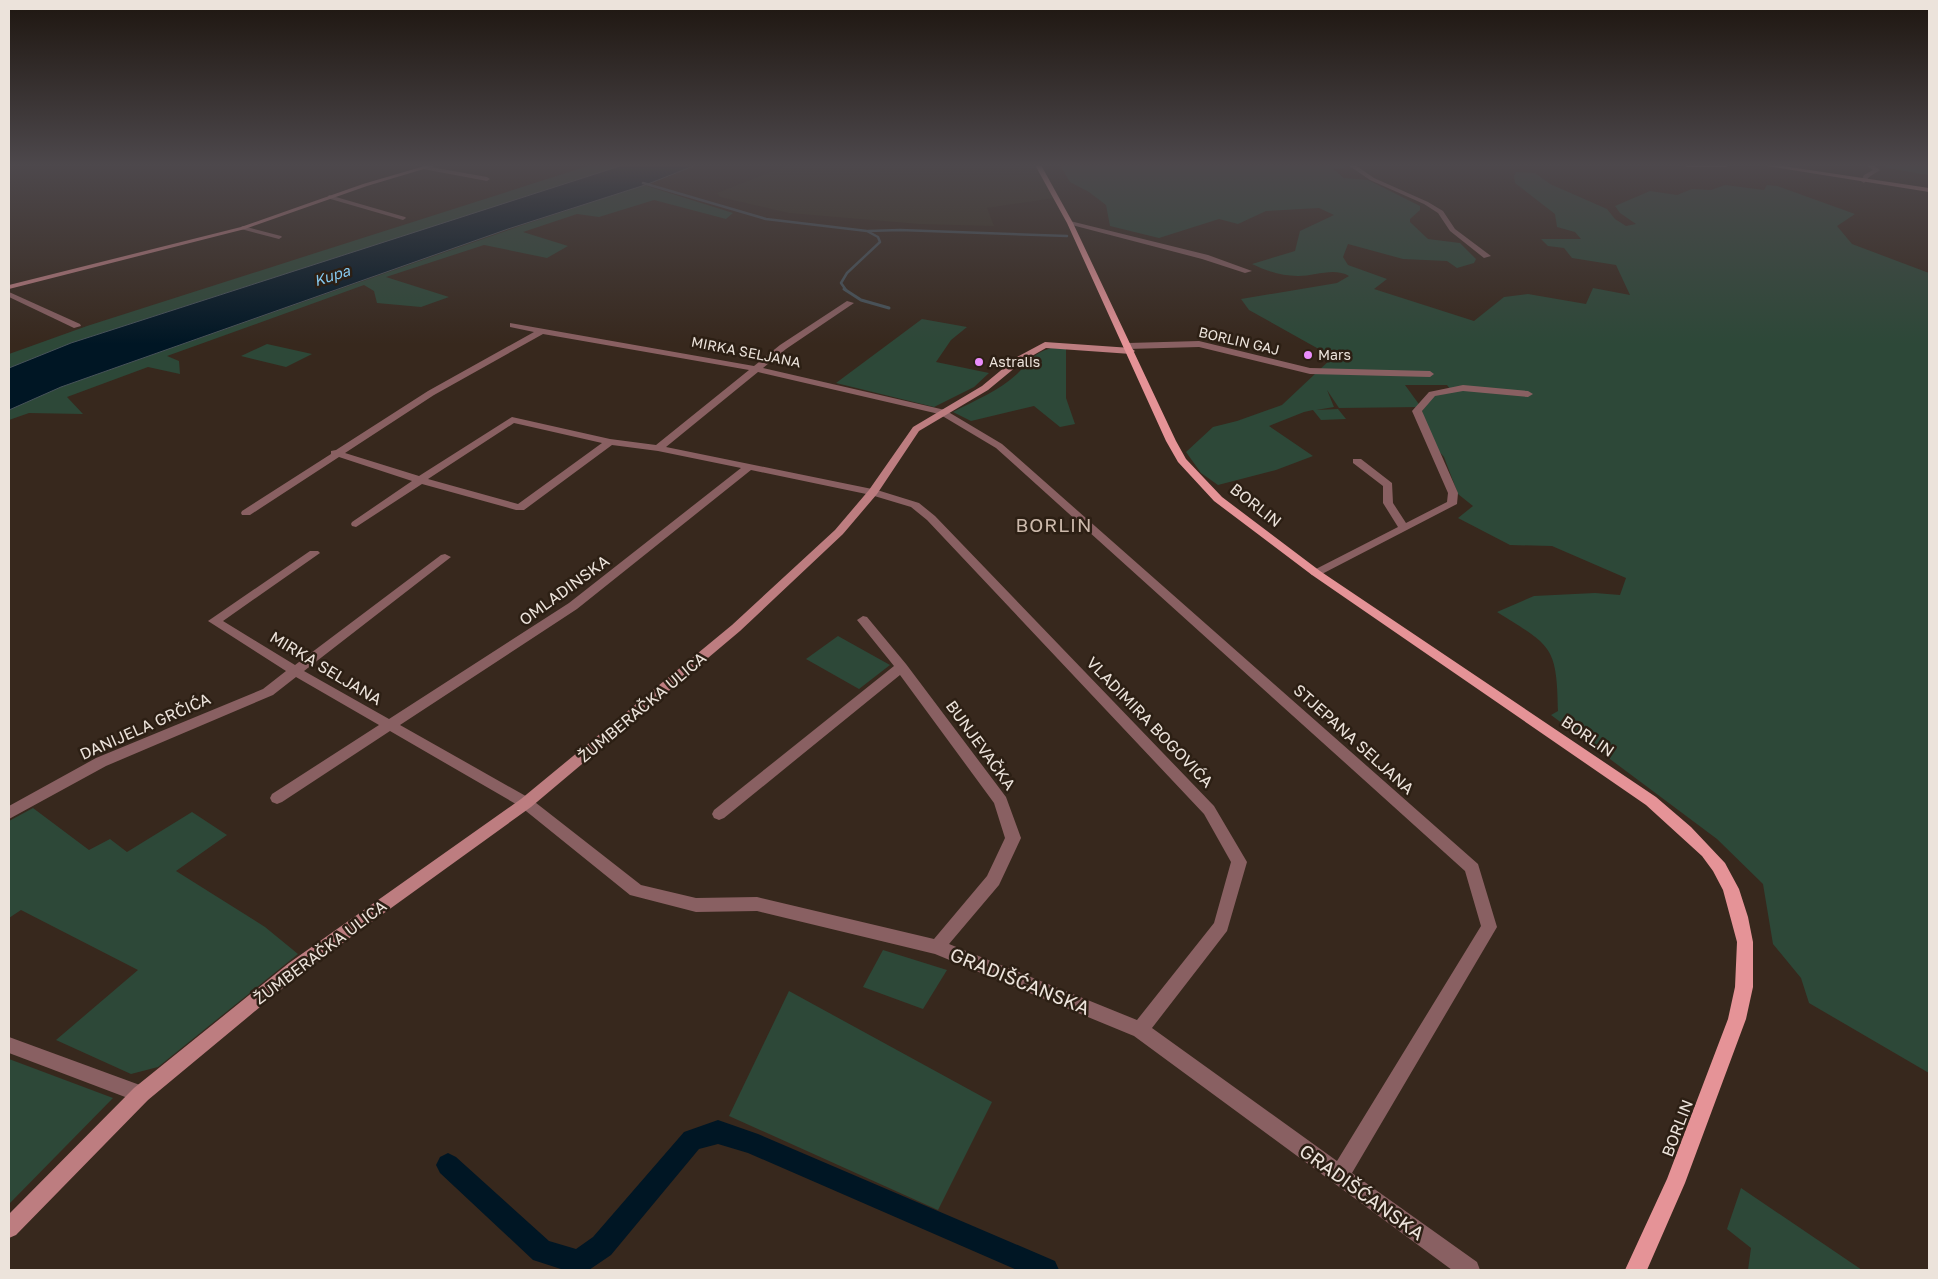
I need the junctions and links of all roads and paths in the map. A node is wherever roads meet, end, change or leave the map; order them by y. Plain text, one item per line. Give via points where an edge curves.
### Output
1 (252, 225) edge
2 (1071, 225) edge
3 (1077, 225) edge
4 (1449, 225) edge
5 (243, 228) junction
6 (279, 237) dead end
7 (1487, 256) dead end
8 (1248, 271) dead end
9 (9, 287) edge
10 (9, 294) edge
11 (850, 303) dead end
12 (513, 325) dead end
13 (77, 326) dead end
14 (542, 331) junction
15 (1130, 348) junction
16 (758, 369) junction
17 (1430, 374) dead end
18 (1528, 394) dead end
19 (942, 412) junction
20 (610, 442) junction
21 (658, 448) junction
22 (335, 454) junction
23 (1357, 461) dead end
24 (748, 467) junction
25 (420, 480) junction
26 (873, 492) junction
27 (246, 513) dead end
28 (356, 524) dead end
29 (1404, 528) junction
30 (314, 553) dead end
31 (445, 557) dead end
32 (1316, 573) junction
33 (863, 620) dead end
34 (901, 666) junction
35 (295, 671) junction
36 (390, 726) junction
37 (277, 798) dead end
38 (526, 803) junction
39 (9, 813) edge
40 (719, 814) dead end
41 (936, 947) junction
42 (1140, 1030) junction
43 (9, 1045) edge
44 (141, 1094) junction
45 (1339, 1176) junction
46 (9, 1228) edge
47 (1469, 1270) edge
48 (1636, 1270) edge

1 - 5 main road
2 - 15 main road, BORLIN
3 - 8 street
4 - 7 street
5 - 6 street
5 - 9 main road
10 - 13 street
11 - 16 street via 809,329
12 - 14 street, MIRKA SELJANA
14 - 16 street, MIRKA SELJANA
14 - 22 street via 431,393
15 - 17 street, BORLIN GAJ via 1199,344 1310,371
15 - 19 main road, ŽUMBERAČKA ULICA via 1045,346 1020,359 985,388
15 - 32 main road, BORLIN via 1172,441 1187,466 1218,499
16 - 19 street, MIRKA SELJANA
16 - 21 street
18 - 29 street via 1463,388 1432,394 1417,411 1453,493 1452,504
19 - 26 main road, ŽUMBERAČKA ULICA via 916,429
19 - 45 street, STJEPANA SELJANA via 999,446 1472,868 1489,927
20 - 21 street, VLADIMIRA BOGOVIĆA
20 - 25 street, VLADIMIRA BOGOVIĆA via 512,420
20 - 25 street via 520,508
21 - 24 street, VLADIMIRA BOGOVIĆA
22 - 25 street
22 - 27 street
23 - 29 street via 1388,485 1388,503
24 - 26 street, VLADIMIRA BOGOVIĆA
24 - 36 street, OMLADINSKA via 573,606
25 - 28 street, VLADIMIRA BOGOVIĆA
26 - 38 main road, ŽUMBERAČKA ULICA via 794,576 736,628
26 - 42 street, VLADIMIRA BOGOVIĆA via 915,505 931,518 1209,810 1239,862 1221,926
29 - 32 street
30 - 35 street, MIRKA SELJANA via 214,621
31 - 35 street, DANIJELA GRČIĆA
32 - 48 main road, BORLIN via 1651,801 1708,852 1731,889 1745,942 1744,987 1737,1019 1675,1183
33 - 34 street, BUNJEVAČKA
34 - 40 street
34 - 41 street, BUNJEVAČKA via 1001,801 1013,838 993,880
35 - 36 street, MIRKA SELJANA
35 - 39 street, DANIJELA GRČIĆA via 268,692 100,762
36 - 37 street, OMLADINSKA
36 - 38 street, MIRKA SELJANA
38 - 41 street, GRADIŠĆANSKA via 636,890 696,905 757,904
38 - 44 main road, ŽUMBERAČKA ULICA via 295,968
41 - 42 street, GRADIŠĆANSKA
42 - 45 street, GRADIŠĆANSKA
43 - 44 street
44 - 46 main road, ŽUMBERAČKA ULICA
45 - 47 street, GRADIŠĆANSKA

